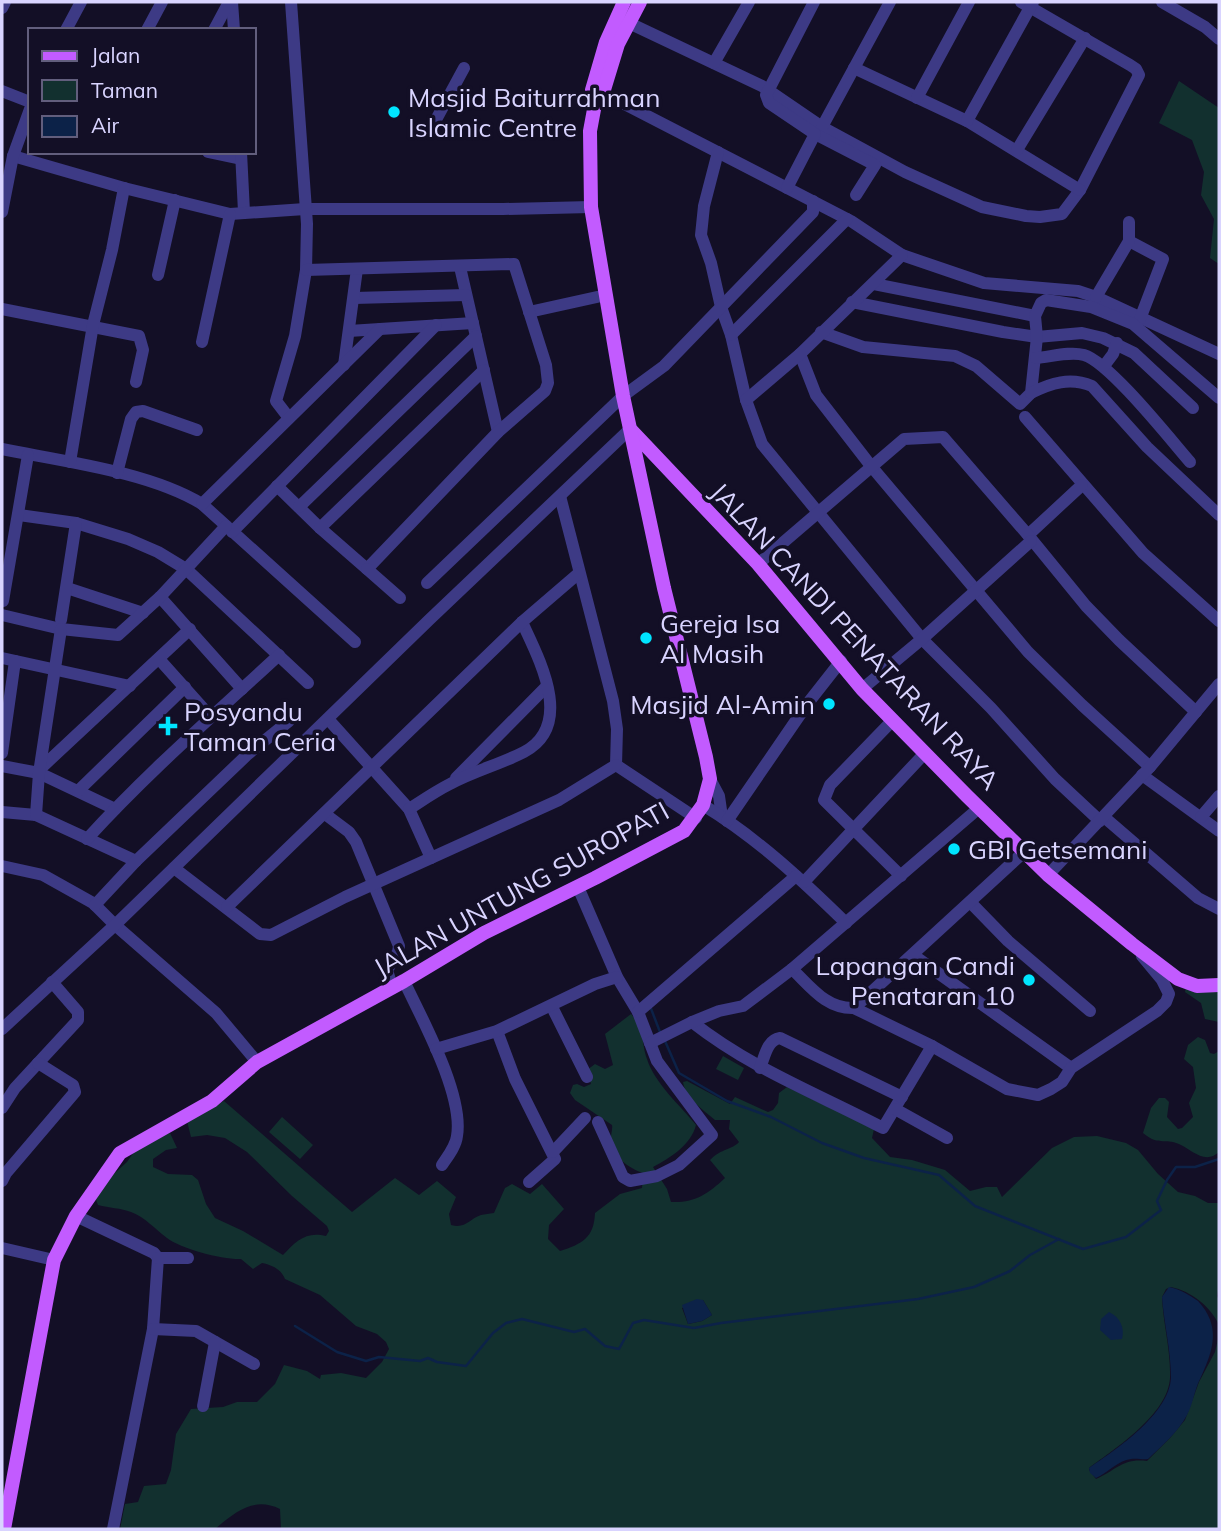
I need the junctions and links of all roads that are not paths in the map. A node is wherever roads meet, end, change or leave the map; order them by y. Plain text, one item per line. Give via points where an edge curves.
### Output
1 (5, 2) edge
2 (80, 2) edge
3 (162, 2) edge
4 (231, 2) edge
5 (290, 2) edge
6 (624, 2) edge
7 (640, 2) edge
8 (749, 2) edge
9 (814, 2) edge
10 (890, 2) edge
11 (968, 2) edge
12 (1162, 2) edge
13 (1028, 3) edge
14 (2, 8) edge
15 (629, 23) junction
16 (67, 28) edge
17 (148, 28) edge
18 (215, 28) edge
19 (234, 28) edge
20 (1085, 38) junction
21 (1219, 39) edge
22 (714, 63) junction
23 (464, 68) dead end
24 (854, 68) junction
25 (768, 90) junction
26 (2, 91) edge
27 (599, 97) junction
28 (917, 98) junction
29 (28, 101) edge
30 (28, 115) edge
31 (967, 121) junction
32 (431, 129) dead end
33 (818, 131) junction
34 (1017, 150) junction
35 (718, 152) junction
36 (13, 156) junction
37 (241, 156) edge
38 (875, 165) junction
39 (124, 188) junction
40 (788, 188) junction
41 (1080, 190) junction
42 (856, 195) dead end
43 (940, 196) dead end
44 (175, 200) junction
45 (813, 201) junction
46 (591, 207) junction
47 (305, 209) junction
48 (2, 212) edge
49 (244, 212) junction
50 (230, 214) junction
51 (847, 219) junction
52 (1129, 222) dead end
53 (1129, 242) junction
54 (902, 255) junction
55 (460, 267) junction
56 (306, 270) junction
57 (357, 270) junction
58 (158, 275) dead end
59 (874, 284) junction
60 (466, 295) junction
61 (606, 295) junction
62 (1096, 297) junction
63 (354, 298) junction
64 (852, 302) junction
65 (720, 307) junction
66 (2, 309) edge
67 (528, 313) junction
68 (1035, 316) junction
69 (1140, 318) junction
70 (473, 323) junction
71 (436, 325) junction
72 (93, 326) junction
73 (380, 329) junction
74 (349, 331) junction
75 (821, 332) junction
76 (731, 335) junction
77 (476, 336) junction
78 (1037, 337) junction
79 (202, 342) dead end
80 (1117, 343) junction
81 (800, 354) junction
82 (1219, 354) edge
83 (1036, 358) junction
84 (344, 365) junction
85 (1104, 366) junction
86 (484, 370) junction
87 (136, 382) dead end
88 (1031, 393) junction
89 (623, 396) junction
90 (1219, 398) edge
91 (746, 400) junction
92 (1193, 408) dead end
93 (1025, 417) dead end
94 (289, 418) junction
95 (630, 429) junction
96 (197, 430) dead end
97 (498, 432) junction
98 (2, 449) edge
99 (28, 455) junction
100 (70, 462) junction
101 (1190, 462) dead end
102 (871, 466) junction
103 (117, 474) junction
104 (1082, 485) junction
105 (277, 486) junction
106 (560, 496) junction
107 (202, 504) junction
108 (299, 507) junction
109 (819, 513) junction
110 (1219, 514) edge
111 (19, 515) junction
112 (76, 523) junction
113 (320, 528) junction
114 (229, 529) junction
115 (1030, 538) junction
116 (758, 564) junction
117 (364, 566) junction
118 (186, 569) junction
119 (579, 573) junction
120 (427, 583) dead end
121 (66, 587) junction
122 (977, 590) junction
123 (160, 597) junction
124 (400, 598) dead end
125 (3, 601) edge
126 (143, 613) junction
127 (2, 615) edge
128 (1219, 621) edge
129 (522, 622) junction
130 (61, 625) junction
131 (190, 629) junction
132 (922, 639) junction
133 (355, 642) dead end
134 (279, 655) junction
135 (2, 658) edge
136 (159, 659) junction
137 (15, 661) junction
138 (841, 661) junction
139 (55, 670) junction
140 (308, 683) dead end
141 (1219, 684) edge
142 (547, 685) junction
143 (130, 686) junction
144 (185, 687) junction
145 (242, 689) junction
146 (862, 689) junction
147 (1196, 712) junction
148 (211, 716) junction
149 (328, 719) junction
150 (893, 720) junction
151 (289, 721) dead end
152 (2, 753) edge
153 (925, 753) junction
154 (616, 765) junction
155 (2, 766) edge
156 (372, 767) junction
157 (40, 771) junction
158 (1146, 771) junction
159 (710, 779) junction
160 (450, 783) junction
161 (78, 791) junction
162 (1219, 796) edge
163 (979, 808) junction
164 (115, 809) junction
165 (409, 809) junction
166 (699, 811) junction
167 (2, 812) edge
168 (324, 814) junction
169 (36, 815) junction
170 (1201, 817) junction
171 (725, 819) junction
172 (1102, 819) junction
173 (854, 829) junction
174 (1219, 831) edge
175 (87, 839) junction
176 (1024, 852) junction
177 (431, 858) junction
178 (136, 861) junction
179 (2, 866) edge
180 (174, 868) junction
181 (1048, 875) junction
182 (901, 876) junction
183 (800, 879) junction
184 (373, 885) junction
185 (578, 887) junction
186 (971, 903) junction
187 (95, 905) junction
188 (227, 908) junction
189 (1219, 909) edge
190 (846, 923) junction
191 (115, 925) junction
192 (1132, 944) junction
193 (913, 955) junction
194 (792, 969) junction
195 (617, 977) junction
196 (52, 982) junction
197 (398, 984) junction
198 (1219, 985) edge
199 (646, 1006) junction
200 (551, 1007) junction
201 (854, 1008) junction
202 (1090, 1011) dead end
203 (692, 1021) junction
204 (2, 1029) edge
205 (497, 1031) junction
206 (658, 1039) junction
207 (932, 1046) junction
208 (436, 1049) junction
209 (257, 1062) junction
210 (38, 1063) junction
211 (760, 1068) junction
212 (1071, 1068) junction
213 (587, 1077) dead end
214 (902, 1097) junction
215 (2, 1108) edge
216 (895, 1109) junction
217 (947, 1138) dead end
218 (553, 1152) junction
219 (442, 1165) dead end
220 (2, 1181) edge
221 (529, 1182) dead end
222 (76, 1216) junction
223 (2, 1248) edge
224 (158, 1258) junction
225 (188, 1258) dead end
226 (54, 1260) junction
227 (153, 1329) junction
228 (215, 1342) junction
229 (254, 1364) dead end
230 (202, 1406) dead end
231 (4, 1529) edge
232 (113, 1529) edge

1 - 14 street
2 - 16 street
3 - 17 street
4 - 18 street
4 - 19 street
5 - 47 street
6 - 27 main road, JALAN UNTUNG SUROPATI via 592,90
7 - 15 main road, JALAN UNTUNG SUROPATI
8 - 22 street
9 - 25 street
10 - 24 street
11 - 28 street
12 - 21 street
13 - 20 street
13 - 31 street
15 - 22 street
15 - 27 main road, JALAN UNTUNG SUROPATI
20 - 34 street
20 - 41 street via 1139,72
22 - 25 street
23 - 32 street
24 - 28 street
24 - 33 street
25 - 33 street
26 - 29 street
27 - 35 street
27 - 46 main road, JALAN UNTUNG SUROPATI via 590,131
28 - 31 street
30 - 36 street
31 - 34 street
33 - 38 street
33 - 40 street
33 - 41 street via 982,207 1026,216 1062,214
34 - 41 street
35 - 40 street
35 - 65 street via 701,235
36 - 39 street
36 - 48 street
37 - 49 street
38 - 42 street
38 - 43 street
39 - 44 street
39 - 72 street
40 - 45 street
44 - 50 street
44 - 58 street
45 - 51 street
45 - 65 street via 813,212
46 - 47 street
46 - 61 main road, JALAN UNTUNG SUROPATI
47 - 49 street
47 - 56 street
49 - 50 street
50 - 79 street
51 - 54 street
51 - 76 street
52 - 53 street
53 - 62 street
53 - 69 street via 1163,259
54 - 59 street
54 - 62 street via 984,283 1078,291
55 - 57 street
55 - 60 street
55 - 67 street via 514,264
56 - 57 street
56 - 94 street via 295,336 276,401
57 - 63 street
59 - 64 street
59 - 68 street
60 - 63 street
60 - 70 street
61 - 67 street
61 - 89 main road, JALAN UNTUNG SUROPATI
62 - 69 street
63 - 74 street
64 - 75 street
64 - 78 street
65 - 76 street
65 - 89 street via 664,366
66 - 72 street
67 - 97 street via 548,383 541,397
68 - 78 street
68 - 90 street via 1046,300 1091,307 1133,324
69 - 82 street
70 - 71 street
70 - 77 street
71 - 73 street
71 - 105 street
72 - 87 street via 139,336 143,350
72 - 100 street
73 - 74 street
73 - 84 street
74 - 84 street
75 - 81 street
75 - 88 street via 863,347 955,356 976,366 1020,404
76 - 91 street
77 - 86 street
77 - 108 street
78 - 80 street via 1082,333
78 - 83 street
80 - 85 street
80 - 92 street
81 - 91 street
81 - 102 street via 816,395
83 - 85 street via 1081,354
83 - 88 street
84 - 94 street
85 - 101 street
86 - 97 street
86 - 113 street
88 - 110 street via 1064,382 1092,386 1147,447
89 - 95 main road, JALAN UNTUNG SUROPATI
89 - 120 street
91 - 109 street via 762,444
93 - 104 street
94 - 107 street
95 - 106 street
95 - 116 main road, JALAN CANDI PENATARAN RAYA
95 - 159 main road, JALAN UNTUNG SUROPATI
96 - 103 street via 136,412
97 - 117 street
98 - 99 street
99 - 100 street
99 - 111 street
100 - 103 street
102 - 109 street
102 - 115 street via 904,439 943,437
102 - 122 street
103 - 107 street via 170,487
104 - 115 street
104 - 128 street via 1143,553
105 - 108 street
105 - 114 street
106 - 119 street
106 - 149 street
107 - 114 street
108 - 113 street
109 - 116 street
109 - 132 street
111 - 112 street
111 - 125 street
112 - 118 street via 128,539
112 - 121 street
113 - 117 street
114 - 118 street
114 - 133 street
115 - 122 street
115 - 147 street via 1102,623
116 - 138 main road, JALAN CANDI PENATARAN RAYA
117 - 124 street
118 - 123 street
118 - 134 street
119 - 129 street
119 - 154 street via 613,701
121 - 126 street
121 - 130 street
122 - 132 street
122 - 158 street via 1028,652
123 - 126 street
123 - 131 street
126 - 130 street via 115,636
127 - 130 street
129 - 142 street
129 - 156 street
130 - 139 street
131 - 136 street
131 - 145 street
132 - 146 street
132 - 172 street via 1055,779
134 - 140 street
134 - 145 street
135 - 137 street
136 - 143 street
136 - 144 street
137 - 139 street
137 - 152 street
138 - 146 main road, JALAN CANDI PENATARAN RAYA
138 - 171 street
139 - 143 street
139 - 157 street
141 - 147 street
142 - 160 street
142 - 160 street via 550,718 536,744
143 - 157 street
144 - 148 street
144 - 161 street
145 - 148 street
146 - 150 main road, JALAN CANDI PENATARAN RAYA
147 - 158 street
148 - 164 street
149 - 156 street
149 - 180 street
150 - 153 main road, JALAN CANDI PENATARAN RAYA
150 - 173 street via 824,796
151 - 178 street
153 - 163 main road, JALAN CANDI PENATARAN RAYA
153 - 173 street
154 - 166 street
154 - 177 street via 559,800
155 - 157 street
156 - 165 street
156 - 168 street
157 - 161 street
157 - 169 street
158 - 170 street
158 - 172 street
159 - 166 main road, JALAN UNTUNG SUROPATI
159 - 171 street
160 - 165 street
161 - 164 street
162 - 170 street
163 - 176 main road, JALAN CANDI PENATARAN RAYA
163 - 182 street
164 - 175 street
165 - 177 street
166 - 171 street
166 - 185 main road, JALAN UNTUNG SUROPATI via 684,831
167 - 169 street
168 - 184 street via 354,838
168 - 188 street
169 - 175 street
170 - 174 street
171 - 183 street
172 - 181 street
172 - 189 street via 1198,898
173 - 182 street
173 - 183 street
175 - 178 street
176 - 181 main road, JALAN CANDI PENATARAN RAYA
176 - 186 street
177 - 184 street
178 - 187 street
179 - 187 street via 43,876
180 - 188 street
180 - 191 street
181 - 192 main road, JALAN CANDI PENATARAN RAYA
182 - 190 street
183 - 190 street
183 - 199 street
184 - 188 street via 268,936
184 - 197 street via 399,946 388,968
185 - 195 street
185 - 197 main road, JALAN UNTUNG SUROPATI via 484,933
186 - 193 street
186 - 202 street
187 - 191 street
190 - 194 street
191 - 196 street
191 - 209 street via 216,1013
192 - 198 main road, JALAN CANDI PENATARAN RAYA via 1178,979 1197,986
192 - 212 street via 1166,986 1166,1002
193 - 201 street
193 - 212 street
194 - 201 street via 825,1002
194 - 203 street via 743,1006
195 - 199 street
195 - 200 street
196 - 204 street
196 - 210 street via 79,1016
197 - 208 street
197 - 209 main road, JALAN UNTUNG SUROPATI
199 - 206 street
200 - 205 street
200 - 213 street
201 - 207 street
203 - 206 street
203 - 211 street
205 - 208 street
205 - 218 street via 515,1079
206 - 218 street via 657,1060 712,1137 680,1165 630,1181 623,1177 592,1120
207 - 212 street via 1022,1094 1038,1095 1051,1089
207 - 214 street
208 - 219 street via 458,1125 457,1139
209 - 222 main road, JALAN UNTUNG SUROPATI via 212,1101 120,1153
210 - 215 street
210 - 220 street via 73,1085 75,1092
211 - 214 street via 770,1043 780,1038
211 - 216 street via 883,1128
214 - 216 street
216 - 217 street
218 - 221 street via 554,1162
222 - 224 street
222 - 226 main road, JALAN UNTUNG SUROPATI
223 - 226 street
224 - 225 street
224 - 227 street
226 - 231 main road, JALAN UNTUNG SUROPATI
227 - 228 street via 196,1331
227 - 232 street
228 - 229 street
228 - 230 street

